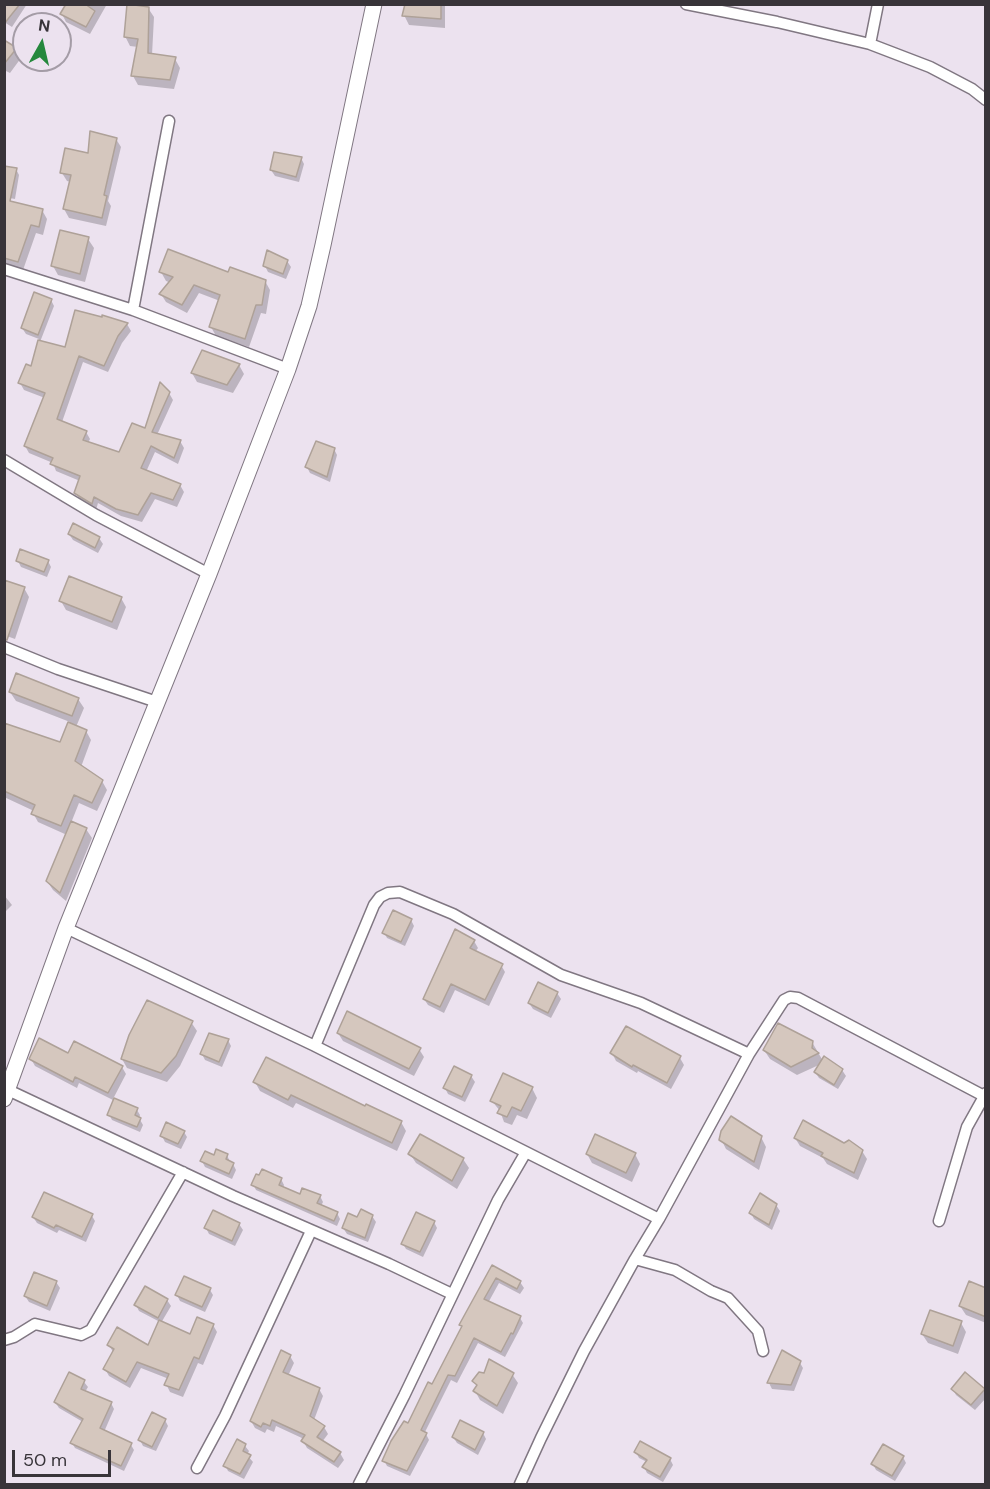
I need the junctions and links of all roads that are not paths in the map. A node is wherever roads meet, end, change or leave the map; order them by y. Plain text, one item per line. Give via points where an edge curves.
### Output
1 (374, 4) edge
2 (686, 4) edge
3 (878, 4) edge
4 (870, 44) junction
5 (986, 100) edge
6 (169, 121) dead end
7 (4, 269) edge
8 (133, 310) junction
9 (288, 369) junction
10 (4, 460) edge
11 (208, 574) junction
12 (6, 651) edge
13 (157, 702) junction
14 (66, 928) junction
15 (315, 1046) junction
16 (749, 1054) junction
17 (6, 1094) edge
18 (985, 1095) edge
19 (526, 1152) junction
20 (183, 1172) junction
21 (659, 1219) junction
22 (939, 1221) dead end
23 (311, 1231) junction
24 (634, 1260) junction
25 (452, 1294) junction
26 (4, 1340) edge
27 (763, 1351) dead end
28 (197, 1468) dead end
29 (358, 1485) edge
30 (520, 1485) edge

1 - 9 street via 309,306
2 - 4 street
3 - 4 street
4 - 5 street via 930,67
6 - 8 street
7 - 8 street
8 - 9 street
9 - 11 street
10 - 11 street via 96,515
11 - 13 street
12 - 13 street
13 - 14 street
14 - 15 street
14 - 17 street
15 - 16 street via 374,905 380,897 400,892 453,914 561,975 640,1003
15 - 19 street
16 - 18 street via 784,1000 798,998
16 - 21 street
17 - 20 street
18 - 22 street via 967,1127
19 - 21 street
19 - 25 street
20 - 23 street
20 - 26 street via 91,1330 81,1335 35,1324
21 - 24 street
23 - 25 street
23 - 28 street
24 - 27 street via 675,1270 728,1298 758,1331
24 - 30 street via 584,1351
25 - 29 street

